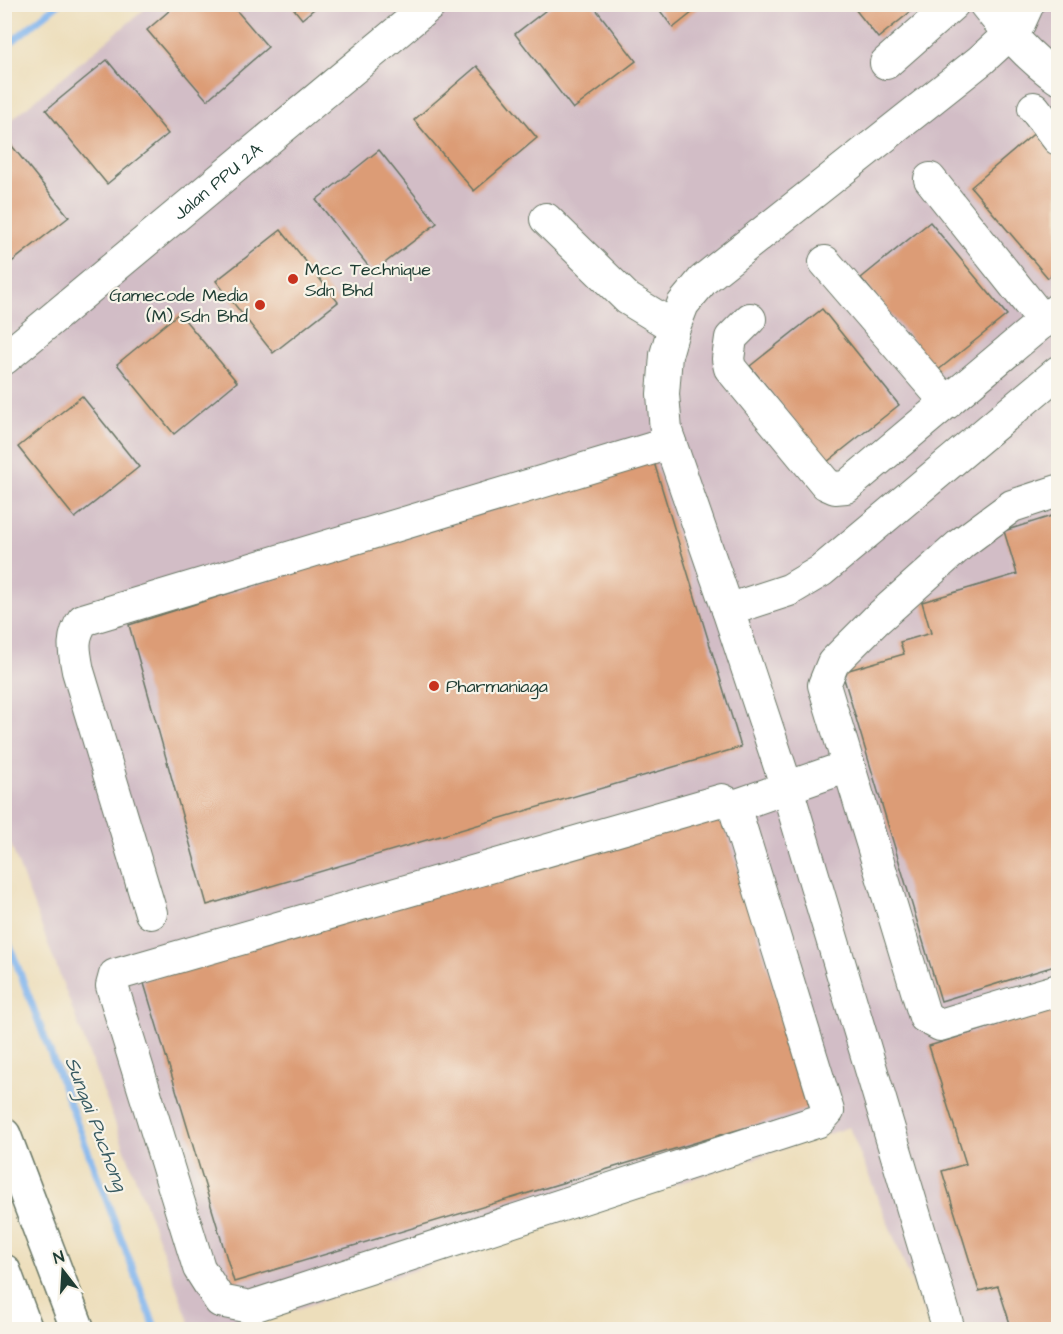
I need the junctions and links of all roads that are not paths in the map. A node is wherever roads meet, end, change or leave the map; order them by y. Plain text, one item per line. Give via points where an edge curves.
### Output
1 (431, 4) edge
2 (953, 4) edge
3 (985, 4) edge
4 (1028, 4) edge
5 (1009, 35) junction
6 (886, 63) dead end
7 (1059, 78) edge
8 (1034, 108) dead end
9 (1059, 139) edge
10 (930, 179) dead end
11 (546, 219) dead end
12 (825, 262) dead end
13 (1051, 316) edge
14 (750, 319) dead end
15 (674, 327) junction
16 (4, 359) edge
17 (1059, 372) edge
18 (947, 403) junction
19 (670, 443) junction
20 (1059, 491) edge
21 (728, 610) junction
22 (849, 766) junction
23 (787, 788) junction
24 (734, 806) junction
25 (151, 913) dead end
26 (1059, 990) edge
27 (4, 1135) edge
28 (4, 1271) edge
29 (26, 1329) edge
30 (78, 1329) edge
31 (948, 1329) edge

1 - 16 street, Jalan PPU 2A
2 - 6 street
3 - 5 street
4 - 5 street
5 - 7 street
5 - 15 street via 703,280 683,304
8 - 9 street
10 - 13 street
11 - 15 street via 628,299
12 - 18 street
13 - 18 street
14 - 18 street via 731,338 730,368 826,484 835,488 846,487
15 - 19 street via 666,355 663,394
17 - 21 street via 821,571 789,590
19 - 21 street
19 - 25 street via 83,620 74,640 78,670
20 - 22 street via 1012,506 962,543 832,663 824,685
21 - 23 street
22 - 23 street
22 - 26 street via 925,1017 940,1024
23 - 24 street
23 - 31 street
24 - 24 street via 722,800 115,975 111,986 199,1268 220,1300 250,1307 819,1121 828,1112
27 - 30 highway
28 - 29 highway

